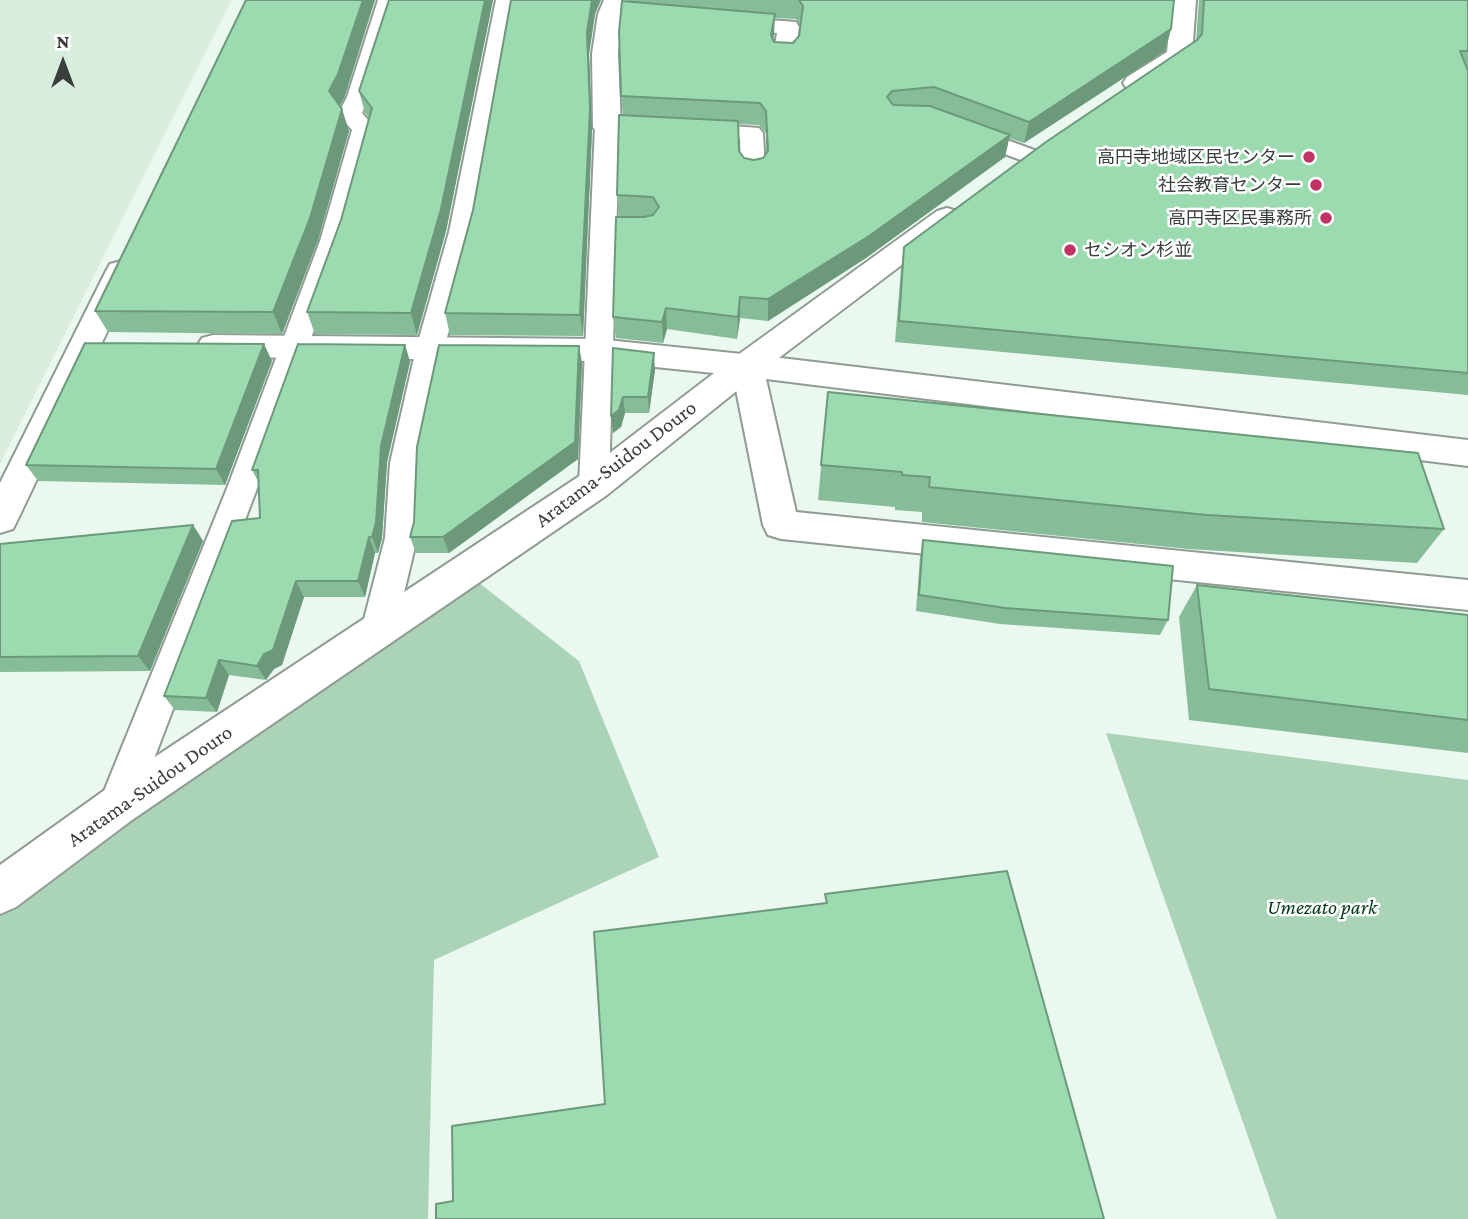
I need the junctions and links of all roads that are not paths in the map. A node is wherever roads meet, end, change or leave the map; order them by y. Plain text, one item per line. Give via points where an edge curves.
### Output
1 (388, 0) edge
2 (506, 0) edge
3 (1184, 0) edge
4 (613, 7) edge
5 (637, 16) edge
6 (706, 21) edge
7 (784, 57) edge
8 (1119, 95) edge
9 (942, 123) edge
10 (607, 127) junction
11 (1029, 157) edge
12 (753, 172) edge
13 (964, 205) edge
14 (130, 251) edge
15 (85, 346) junction
16 (124, 346) edge
17 (190, 346) edge
18 (295, 347) junction
19 (430, 349) junction
20 (597, 350) junction
21 (747, 365) junction
22 (1468, 453) edge
23 (594, 485) junction
24 (0, 519) edge
25 (1468, 595) edge
26 (378, 631) junction
27 (117, 806) junction
28 (12, 874) edge

1 - 18 lane via 350,114 364,129 333,241
2 - 19 lane via 462,232
3 - 8 street via 1179,55
4 - 5 lane
4 - 10 street via 606,54
6 - 7 lane via 788,27
9 - 11 lane
10 - 12 lane via 751,133
10 - 20 lane via 613,228
13 - 21 street, Aratama-Suidou Douro
14 - 15 street
15 - 16 street
15 - 24 street
17 - 18 street
18 - 19 street
18 - 27 lane
19 - 20 street
19 - 26 lane via 405,463 401,538
20 - 21 street
20 - 23 lane
21 - 22 street
21 - 23 street, Aratama-Suidou Douro
21 - 25 street via 781,525
23 - 26 street, Aratama-Suidou Douro
26 - 27 street, Aratama-Suidou Douro
27 - 28 street, Aratama-Suidou Douro

